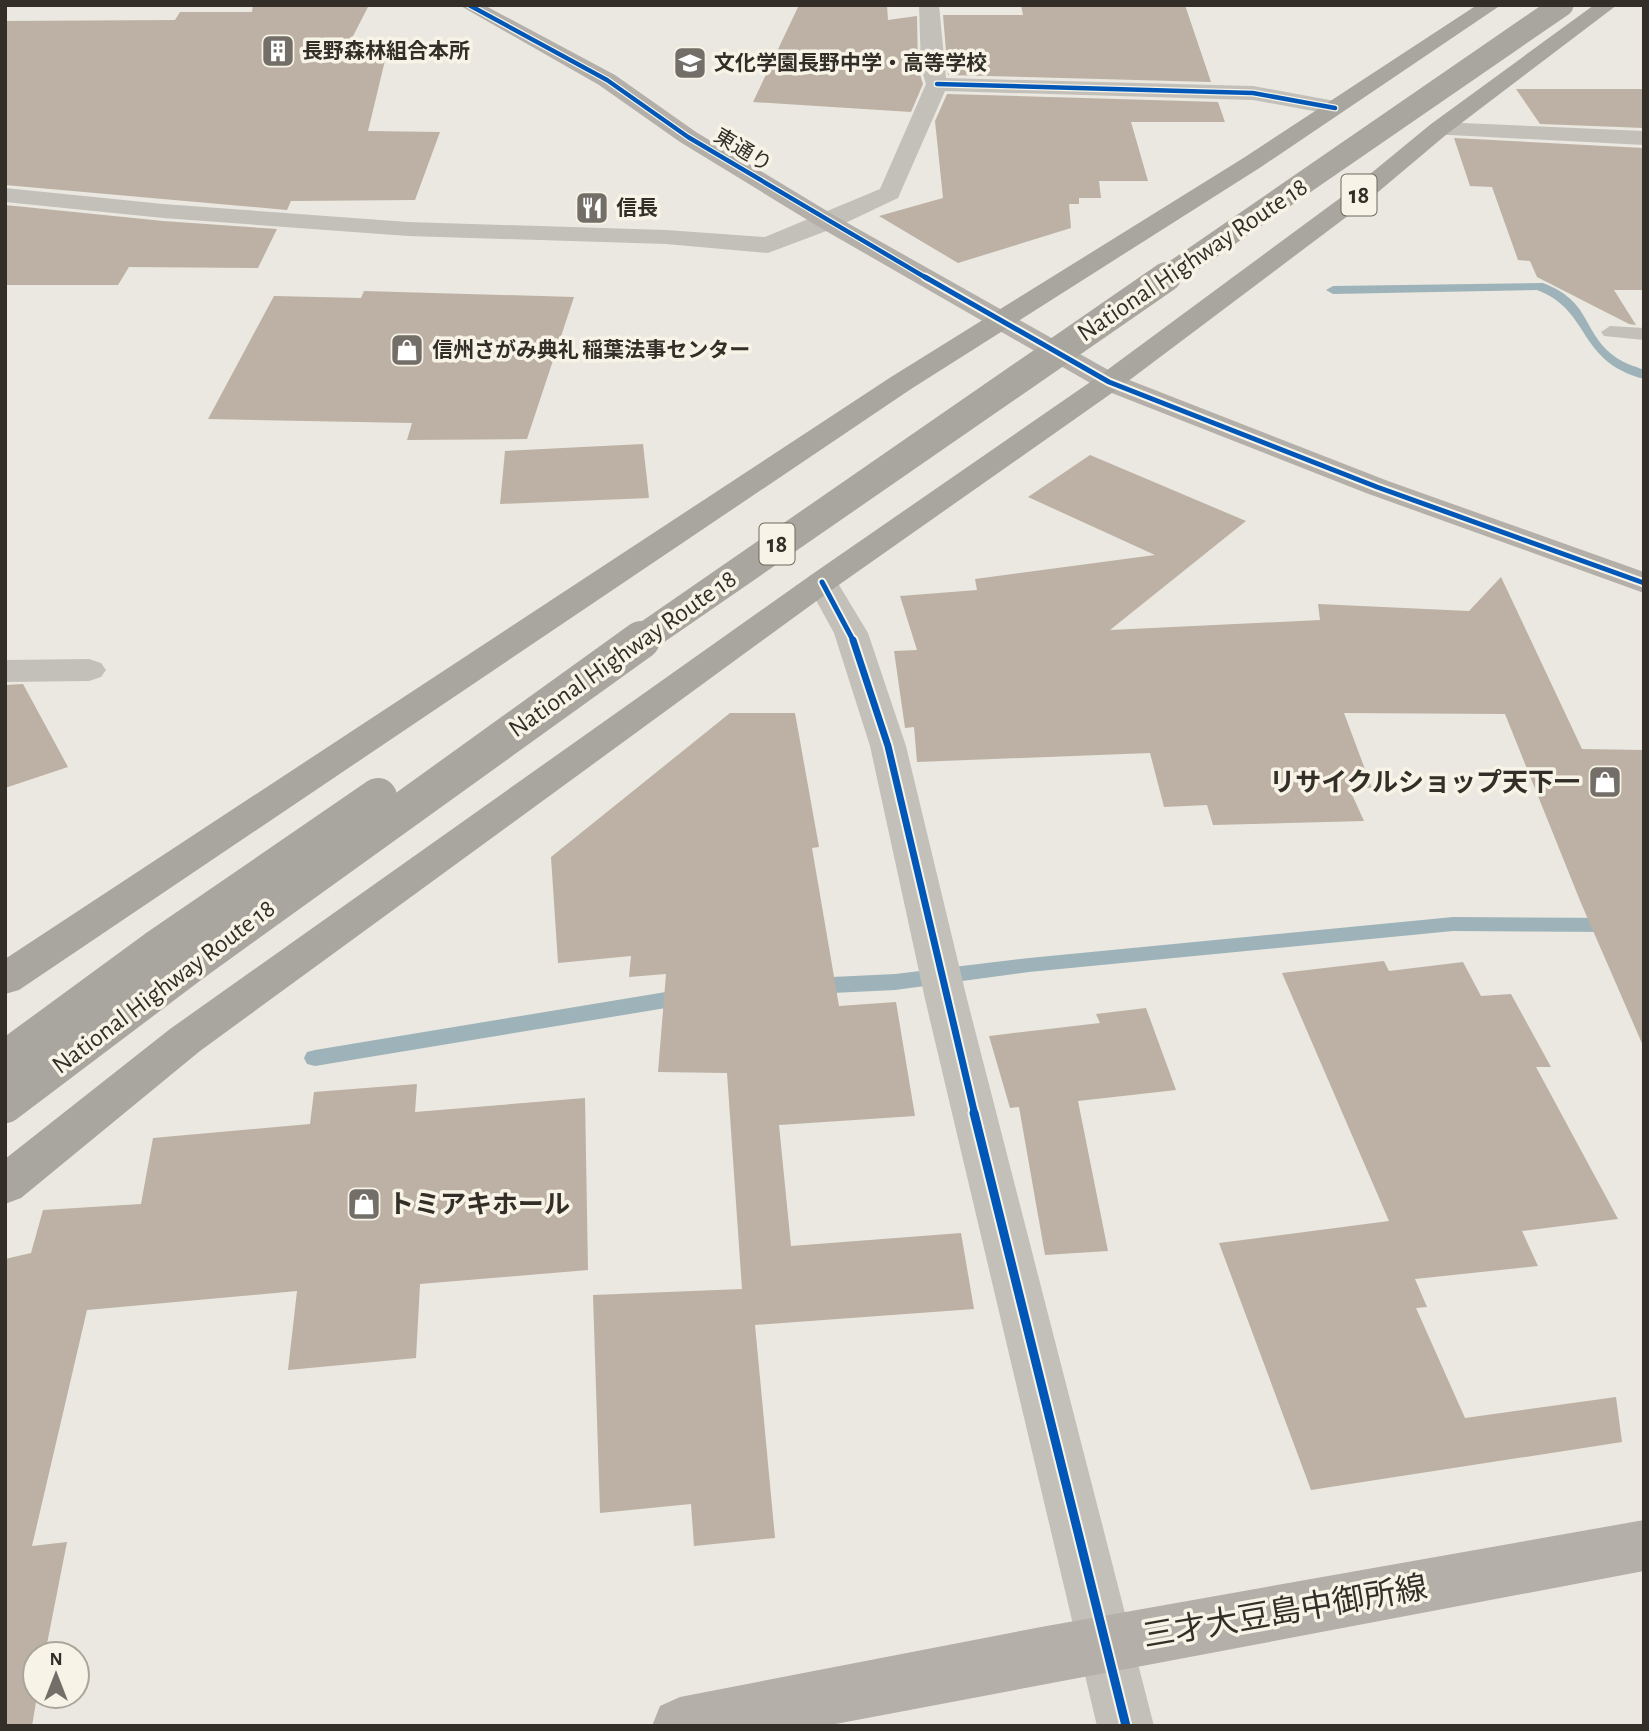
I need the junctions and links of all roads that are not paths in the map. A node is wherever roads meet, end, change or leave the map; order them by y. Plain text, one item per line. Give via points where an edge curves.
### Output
1 (469, 5) edge
2 (929, 5) edge
3 (1491, 5) edge
4 (1529, 5) edge
5 (1562, 5) edge
6 (1606, 5) edge
7 (937, 84) junction
8 (1335, 108) junction
9 (1439, 129) junction
10 (1644, 138) edge
11 (5, 195) edge
12 (828, 222) junction
13 (1004, 320) junction
14 (1610, 332) dead end
15 (1644, 334) edge
16 (1109, 382) junction
17 (822, 582) junction
18 (1644, 583) edge
19 (89, 670) dead end
20 (5, 671) edge
21 (5, 979) edge
22 (5, 1060) edge
23 (5, 1104) edge
24 (5, 1185) edge
25 (1644, 1545) edge
26 (1106, 1643) junction
27 (680, 1726) edge
28 (1126, 1726) edge

1 - 12 street, 東通り via 607,80 688,137
2 - 7 street
3 - 8 highway, 18
4 - 22 highway, National Highway Route 18 / 18, bridge via 155,950
5 - 23 highway, National Highway Route 18 / 18, bridge via 688,606 192,963
6 - 9 highway, 18
7 - 8 street via 1253,93
7 - 12 street via 890,193
8 - 13 highway, 18
9 - 10 street
9 - 16 highway, 18 via 1356,198
11 - 12 street via 408,229 768,245
12 - 13 street, 東通り
13 - 16 street, 東通り
13 - 21 highway, 18 via 901,383
14 - 15 lane
16 - 17 highway, 18
16 - 18 street, 東通り via 1377,487
17 - 24 highway, 18 via 186,1040
17 - 26 street via 851,633 888,746
19 - 20 street
25 - 26 street, 三才大豆島中御所線
26 - 27 street, 三才大豆島中御所線
26 - 28 street

